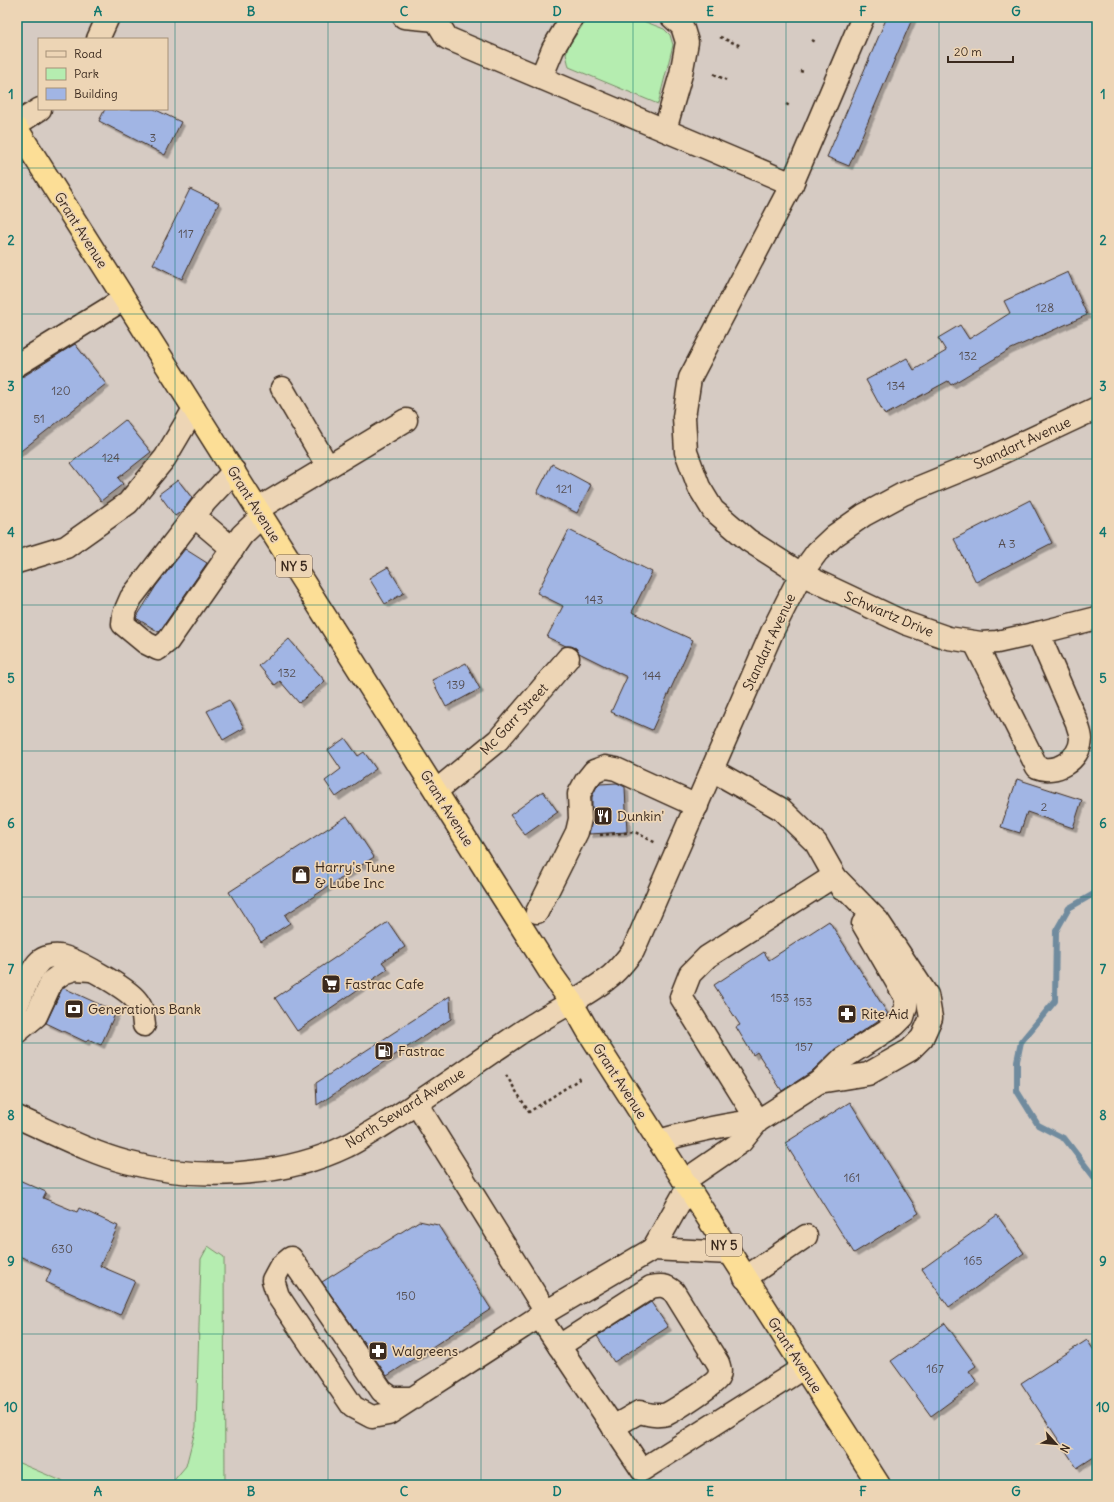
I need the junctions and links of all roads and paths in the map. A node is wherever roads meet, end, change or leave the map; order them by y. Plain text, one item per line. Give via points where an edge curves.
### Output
1 (108, 17) edge
2 (404, 17) edge
3 (498, 17) edge
4 (572, 17) edge
5 (672, 17) edge
6 (722, 17) edge
7 (863, 17) edge
8 (436, 19) edge
9 (718, 20) dead end
10 (496, 21) dead end
11 (720, 37) dead end
12 (98, 38) edge
13 (812, 40) dead end
14 (817, 43) dead end
15 (740, 46) dead end
16 (800, 71) dead end
17 (804, 72) dead end
18 (714, 74) dead end
19 (541, 78) junction
20 (726, 80) dead end
21 (786, 104) dead end
22 (790, 106) dead end
23 (38, 110) edge
24 (17, 124) edge
25 (17, 129) edge
26 (665, 130) junction
27 (792, 184) junction
28 (124, 298) junction
29 (17, 365) edge
30 (282, 388) dead end
31 (1097, 408) edge
32 (194, 409) junction
33 (406, 420) dead end
34 (328, 466) junction
35 (234, 471) junction
36 (260, 512) junction
37 (194, 516) junction
38 (233, 549) junction
39 (17, 562) edge
40 (801, 574) junction
41 (1097, 618) edge
42 (1038, 633) junction
43 (975, 642) junction
44 (568, 658) dead end
45 (712, 770) junction
46 (436, 791) junction
47 (697, 806) junction
48 (598, 835) dead end
49 (660, 845) dead end
50 (834, 876) junction
51 (537, 912) dead end
52 (84, 966) junction
53 (572, 1003) junction
54 (17, 1005) edge
55 (144, 1025) dead end
56 (17, 1028) edge
57 (17, 1032) edge
58 (506, 1075) dead end
59 (581, 1078) dead end
60 (819, 1082) junction
61 (416, 1103) junction
62 (17, 1117) edge
63 (758, 1121) junction
64 (658, 1140) junction
65 (686, 1184) junction
66 (806, 1236) dead end
67 (653, 1249) junction
68 (730, 1253) junction
69 (746, 1278) junction
70 (542, 1314) junction
71 (559, 1346) junction
72 (803, 1368) junction
73 (409, 1400) junction
74 (613, 1427) junction
75 (640, 1478) edge
76 (879, 1485) edge

1 - 12 street
2 - 8 street
3 - 10 path
4 - 19 street via 553,49
5 - 26 street via 682,26 687,42
6 - 9 path
7 - 27 street, Schwartz Drive
8 - 19 street via 447,38
11 - 15 path
13 - 14 path
16 - 17 path
18 - 20 path
19 - 26 street
21 - 22 path
23 - 24 street
25 - 28 highway, Grant Avenue / NY 5
26 - 27 street
27 - 40 street, Schwartz Drive via 690,378 684,417 686,452 700,487 713,510 748,540
28 - 29 street
28 - 32 highway, Grant Avenue / NY 5
30 - 34 street
31 - 40 street, Standart Avenue via 986,460 903,494 864,515 834,536 817,552
32 - 35 highway, Grant Avenue / NY 5
32 - 39 street via 166,458 128,503 66,547
33 - 34 street
34 - 36 street
35 - 36 highway, Grant Avenue / NY 5
35 - 37 street
36 - 38 street
36 - 46 highway, Grant Avenue / NY 5
37 - 38 street
37 - 38 street via 131,598 123,624 146,643 158,649 168,642
40 - 43 street, Schwartz Drive via 905,624 948,638
40 - 45 street, Standart Avenue via 772,632
41 - 42 street, Schwartz Drive
42 - 43 street, Schwartz Drive via 998,642
42 - 43 street via 1081,738 1078,752 1072,759 1052,770 1037,767
44 - 46 street, Mc Garr Street via 498,740
45 - 47 street, Standart Avenue
45 - 50 street via 781,809 816,844
46 - 53 highway, Grant Avenue / NY 5
47 - 51 street via 616,769 605,767 594,771 579,794 580,819 577,832
47 - 53 street, Standart Avenue via 633,951 608,978
48 - 49 path via 635,832
50 - 60 street via 899,985 906,998 906,1007 903,1017 895,1025 842,1059
50 - 60 street via 878,921 927,995 931,1018 922,1038 910,1050 868,1074
50 - 63 street via 707,957 690,974 681,997
52 - 54 street via 60,956 40,961
52 - 55 street via 125,988 137,1000 143,1011
52 - 56 street via 62,961 44,973
52 - 57 street via 62,973 52,981 36,1016
53 - 61 street, North Seward Avenue via 537,1022
53 - 64 highway, Grant Avenue / NY 5
58 - 59 path via 529,1112
60 - 63 street
61 - 62 street, North Seward Avenue via 348,1146 318,1158 261,1171 226,1174 186,1174 126,1162
61 - 70 street
63 - 64 street via 710,1127
63 - 65 street via 740,1142
64 - 65 highway, Grant Avenue / NY 5
65 - 67 street
65 - 68 highway, Grant Avenue / NY 5
66 - 69 street
67 - 68 street
67 - 70 street
68 - 69 highway, Grant Avenue / NY 5
69 - 72 highway, Grant Avenue / NY 5
70 - 71 street
70 - 73 street
71 - 74 street
71 - 74 street via 650,1287 660,1285 674,1292 721,1371 711,1386 666,1414 653,1416 639,1412
72 - 75 street
72 - 76 highway, Grant Avenue / NY 5
73 - 73 street via 392,1398 382,1392 288,1261 280,1267 273,1280 278,1296 353,1407 372,1417 388,1414
74 - 75 street

